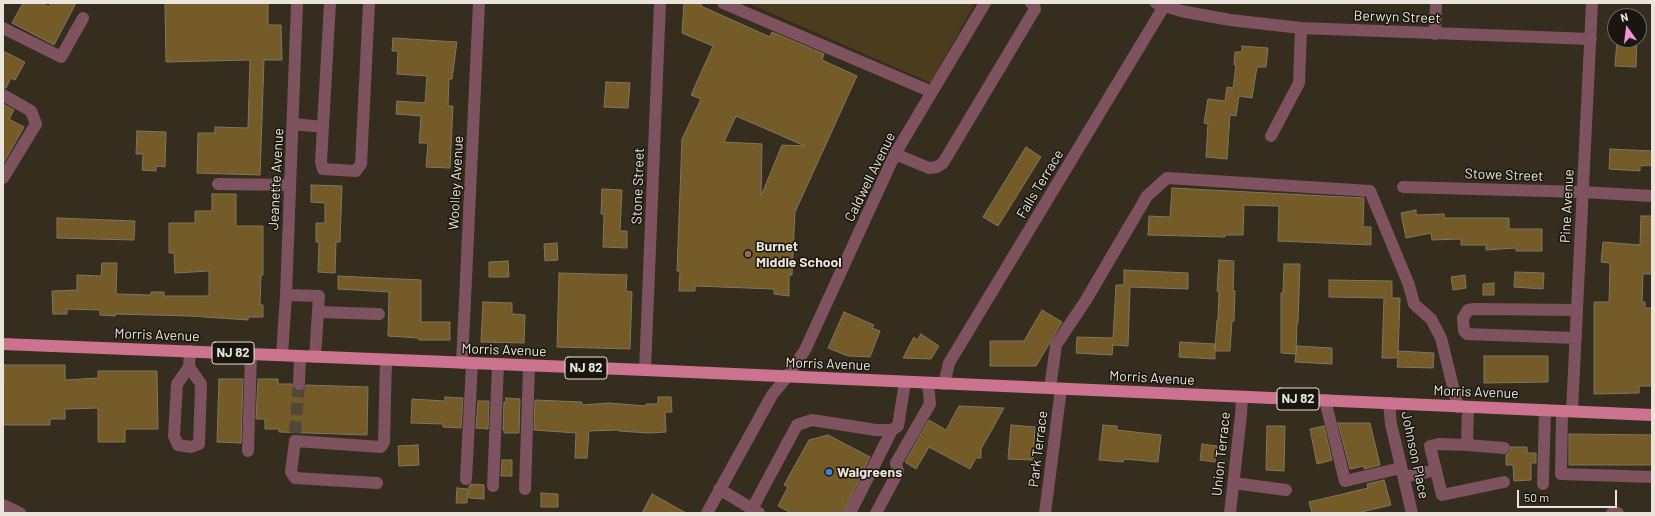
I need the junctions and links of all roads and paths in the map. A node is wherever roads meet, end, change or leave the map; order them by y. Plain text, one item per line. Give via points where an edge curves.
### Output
1 (297, 3) edge
2 (330, 3) edge
3 (369, 3) edge
4 (479, 3) edge
5 (660, 3) edge
6 (723, 3) edge
7 (985, 3) edge
8 (1031, 3) edge
9 (1436, 3) edge
10 (1592, 3) edge
11 (1162, 4) edge
12 (83, 18) dead end
13 (3, 28) edge
14 (1301, 28) junction
15 (1435, 34) junction
16 (1591, 39) junction
17 (932, 92) junction
18 (3, 95) edge
19 (294, 124) junction
20 (322, 128) junction
21 (1271, 136) dead end
22 (895, 154) junction
23 (3, 178) edge
24 (218, 184) dead end
25 (290, 185) junction
26 (1403, 187) dead end
27 (1582, 192) junction
28 (1652, 196) edge
29 (286, 295) junction
30 (1577, 310) junction
31 (318, 312) junction
32 (379, 314) dead end
33 (1576, 338) junction
34 (3, 344) edge
35 (190, 351) junction
36 (251, 354) junction
37 (282, 355) junction
38 (300, 356) junction
39 (315, 357) junction
40 (386, 360) junction
41 (467, 364) junction
42 (498, 364) junction
43 (529, 366) junction
44 (189, 367) junction
45 (645, 370) junction
46 (787, 377) junction
47 (906, 382) junction
48 (928, 383) junction
49 (299, 384) tunnel mouth
50 (944, 384) junction
51 (1055, 388) junction
52 (1242, 397) junction
53 (1325, 400) junction
54 (1389, 403) junction
55 (1463, 407) junction
56 (1545, 410) junction
57 (1567, 411) junction
58 (1652, 415) edge
59 (892, 430) junction
60 (1467, 445) junction
61 (1504, 448) dead end
62 (248, 451) dead end
63 (1436, 470) junction
64 (1402, 472) junction
65 (1652, 477) edge
66 (466, 479) dead end
67 (1504, 482) dead end
68 (377, 483) dead end
69 (1234, 483) junction
70 (1543, 484) dead end
71 (493, 486) dead end
72 (525, 489) dead end
73 (719, 489) junction
74 (1286, 490) dead end
75 (3, 505) edge
76 (756, 511) edge
77 (20, 513) edge
78 (707, 513) edge
79 (850, 513) edge
80 (876, 513) edge
81 (1045, 513) edge
82 (1230, 513) edge
83 (1412, 513) edge
84 (1612, 513) edge
85 (1618, 513) edge

1 - 19 street, Jeanette Avenue
2 - 20 street
3 - 20 street via 361,164 356,171 323,169
4 - 41 street, Woolley Avenue
5 - 45 street, Stone Street
6 - 17 street
7 - 17 street, Caldwell Avenue
8 - 22 street via 1035,9 943,164 929,168
9 - 15 street
10 - 16 street, Pine Avenue
11 - 14 street, Berwyn Street via 1230,20
11 - 50 street, Falls Terrace via 949,363
12 - 13 street via 61,57
14 - 15 street, Berwyn Street
14 - 21 street via 1299,83
15 - 16 street, Berwyn Street
16 - 27 street, Pine Avenue
17 - 22 street, Caldwell Avenue
18 - 23 street via 31,111 36,124
19 - 20 street
19 - 25 street, Jeanette Avenue
22 - 46 street, Caldwell Avenue via 805,350
24 - 25 street
25 - 29 street, Jeanette Avenue
26 - 27 street, Stowe Street
27 - 28 street, Stowe Street
27 - 30 street, Pine Avenue
29 - 31 street via 319,296
29 - 37 street, Jeanette Avenue
30 - 33 street, Pine Avenue
30 - 33 street via 1474,308 1468,310 1463,318 1464,331 1467,334
31 - 32 street
31 - 39 street
33 - 57 street, Pine Avenue
34 - 35 main road, Morris Avenue / NJ 82
35 - 36 main road, Morris Avenue / NJ 82
35 - 44 street
36 - 37 main road, Morris Avenue / NJ 82
36 - 62 street
37 - 38 main road, Morris Avenue / NJ 82
38 - 39 main road, Morris Avenue / NJ 82
38 - 49 street
39 - 40 main road, Morris Avenue / NJ 82
40 - 41 main road, Morris Avenue / NJ 82
40 - 68 street via 384,442 381,447 295,437 291,472 295,478
41 - 42 main road, Morris Avenue / NJ 82
41 - 66 street, Woolley Avenue
42 - 43 main road, Morris Avenue / NJ 82
42 - 71 street
43 - 45 main road, Morris Avenue / NJ 82
43 - 72 street
44 - 44 street via 177,384 174,436 178,445 191,446 199,444 201,384
45 - 46 main road, Morris Avenue / NJ 82
46 - 47 main road, Morris Avenue / NJ 82
46 - 73 street, Caldwell Avenue via 772,395
47 - 48 main road, Morris Avenue / NJ 82
47 - 59 street via 898,426
48 - 50 main road, Morris Avenue / NJ 82
48 - 80 street via 930,404 896,463 898,472
50 - 51 main road, Morris Avenue / NJ 82
51 - 52 main road, Morris Avenue / NJ 82
51 - 55 street, Park Terrace via 1056,345 1086,300 1147,196 1167,178 1370,190 1409,285 1414,304 1431,319 1441,338
51 - 81 street, Park Terrace
52 - 53 main road, Morris Avenue / NJ 82
52 - 69 street, Union Terrace
53 - 54 main road, Morris Avenue / NJ 82
53 - 64 street via 1345,481
54 - 55 main road, Morris Avenue / NJ 82
54 - 64 street, Johnson Place
55 - 56 main road, Morris Avenue / NJ 82
55 - 60 street
56 - 57 main road, Morris Avenue / NJ 82
56 - 70 street
57 - 58 main road, Morris Avenue / NJ 82
57 - 65 street, Pine Avenue via 1560,474
59 - 76 street via 812,420 797,425
59 - 79 street
60 - 61 street
60 - 63 street via 1430,446
63 - 64 street
63 - 67 street via 1442,495
64 - 83 street, Johnson Place
69 - 74 street
69 - 82 street, Union Terrace
73 - 76 street
73 - 78 street, Caldwell Avenue
75 - 77 street
84 - 85 street

